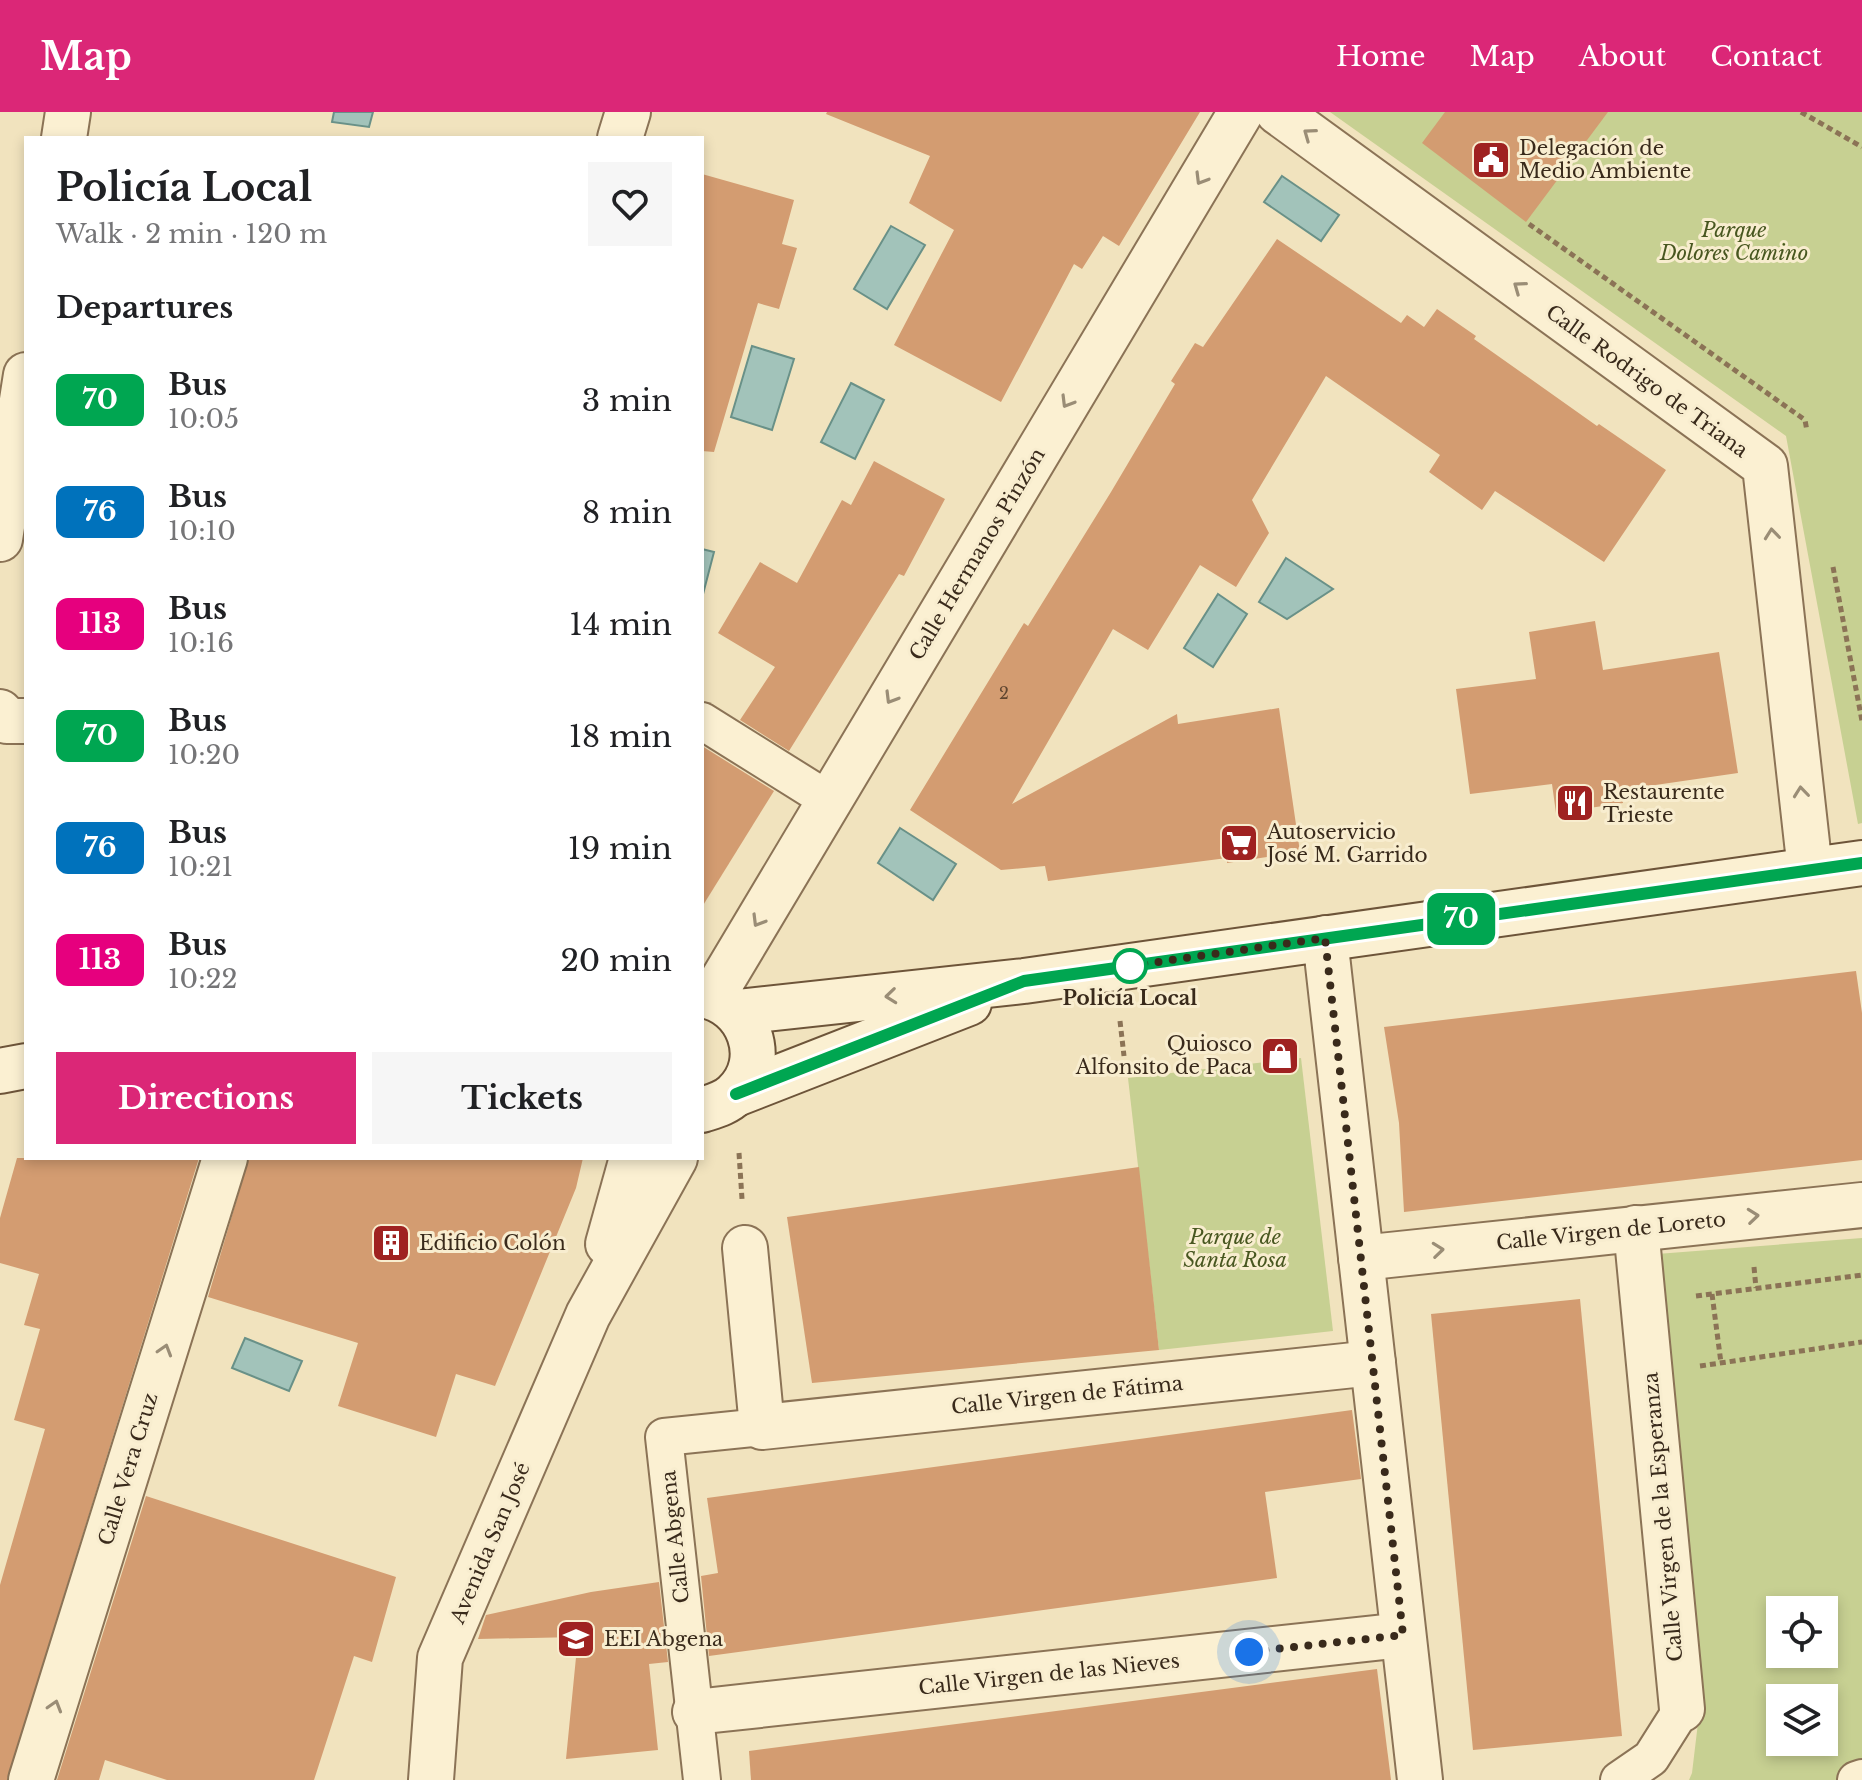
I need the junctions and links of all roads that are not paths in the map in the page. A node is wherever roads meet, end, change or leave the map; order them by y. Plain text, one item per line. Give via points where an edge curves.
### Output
1 (68, 112) edge
2 (628, 112) edge
3 (1241, 112) edge
4 (1278, 112) edge
5 (64, 136) edge
6 (621, 136) edge
7 (24, 388) edge
8 (0, 539) edge
9 (0, 712) edge
10 (24, 721) edge
11 (704, 722) edge
12 (830, 801) junction
13 (1862, 863) edge
14 (1810, 870) junction
15 (1325, 938) junction
16 (1024, 981) junction
17 (718, 1001) edge
18 (24, 1066) edge
19 (0, 1071) edge
20 (710, 1106) edge
21 (224, 1160) edge
22 (631, 1160) edge
23 (674, 1160) edge
24 (1862, 1205) edge
25 (1636, 1228) junction
26 (745, 1248) road end
27 (1361, 1258) junction
28 (588, 1315) junction
29 (1373, 1363) junction
30 (762, 1427) junction
31 (664, 1437) joint
32 (1403, 1635) junction
33 (1682, 1709) joint
34 (695, 1712) junction
35 (1862, 1778) edge
36 (31, 1780) edge
37 (431, 1780) edge
38 (702, 1780) edge
39 (1420, 1780) edge
40 (1619, 1780) edge
41 (1856, 1780) edge

1 - 5 street
2 - 6 street
3 -> 12 street, Calle Hermanos Pinzón
14 -> 4 street, Calle Rodrigo de Triana via 1765,466
7 - 8 street
9 - 10 street via 7,721
11 - 12 street
12 -> 17 street, Calle Hermanos Pinzón
13 - 14 street
14 - 15 street
15 - 16 street
15 - 27 street
16 -> 17 street
16 - 20 street
17 - 20 street via 746,1024 753,1061 747,1079
18 - 19 street
36 -> 21 street, Calle Vera Cruz
22 - 28 street, Avenida San José
23 - 28 street, Avenida San José
25 -> 24 street, Calle Virgen de Loreto
27 -> 25 street, Calle Virgen de Loreto
25 - 33 street, Calle Virgen de la Esperanza
26 - 30 street
27 - 29 street
28 - 37 street, Avenida San José via 440,1658
29 - 30 street, Calle Virgen de Fátima
29 - 32 street
30 - 31 street, Calle Virgen de Fátima
31 - 34 street, Calle Abgena
32 - 34 street, Calle Virgen de las Nieves
32 - 39 street
33 - 40 street, Calle Virgen de la Esperanza via 1651,1758
34 - 38 street, Calle Abgena
35 - 41 street

